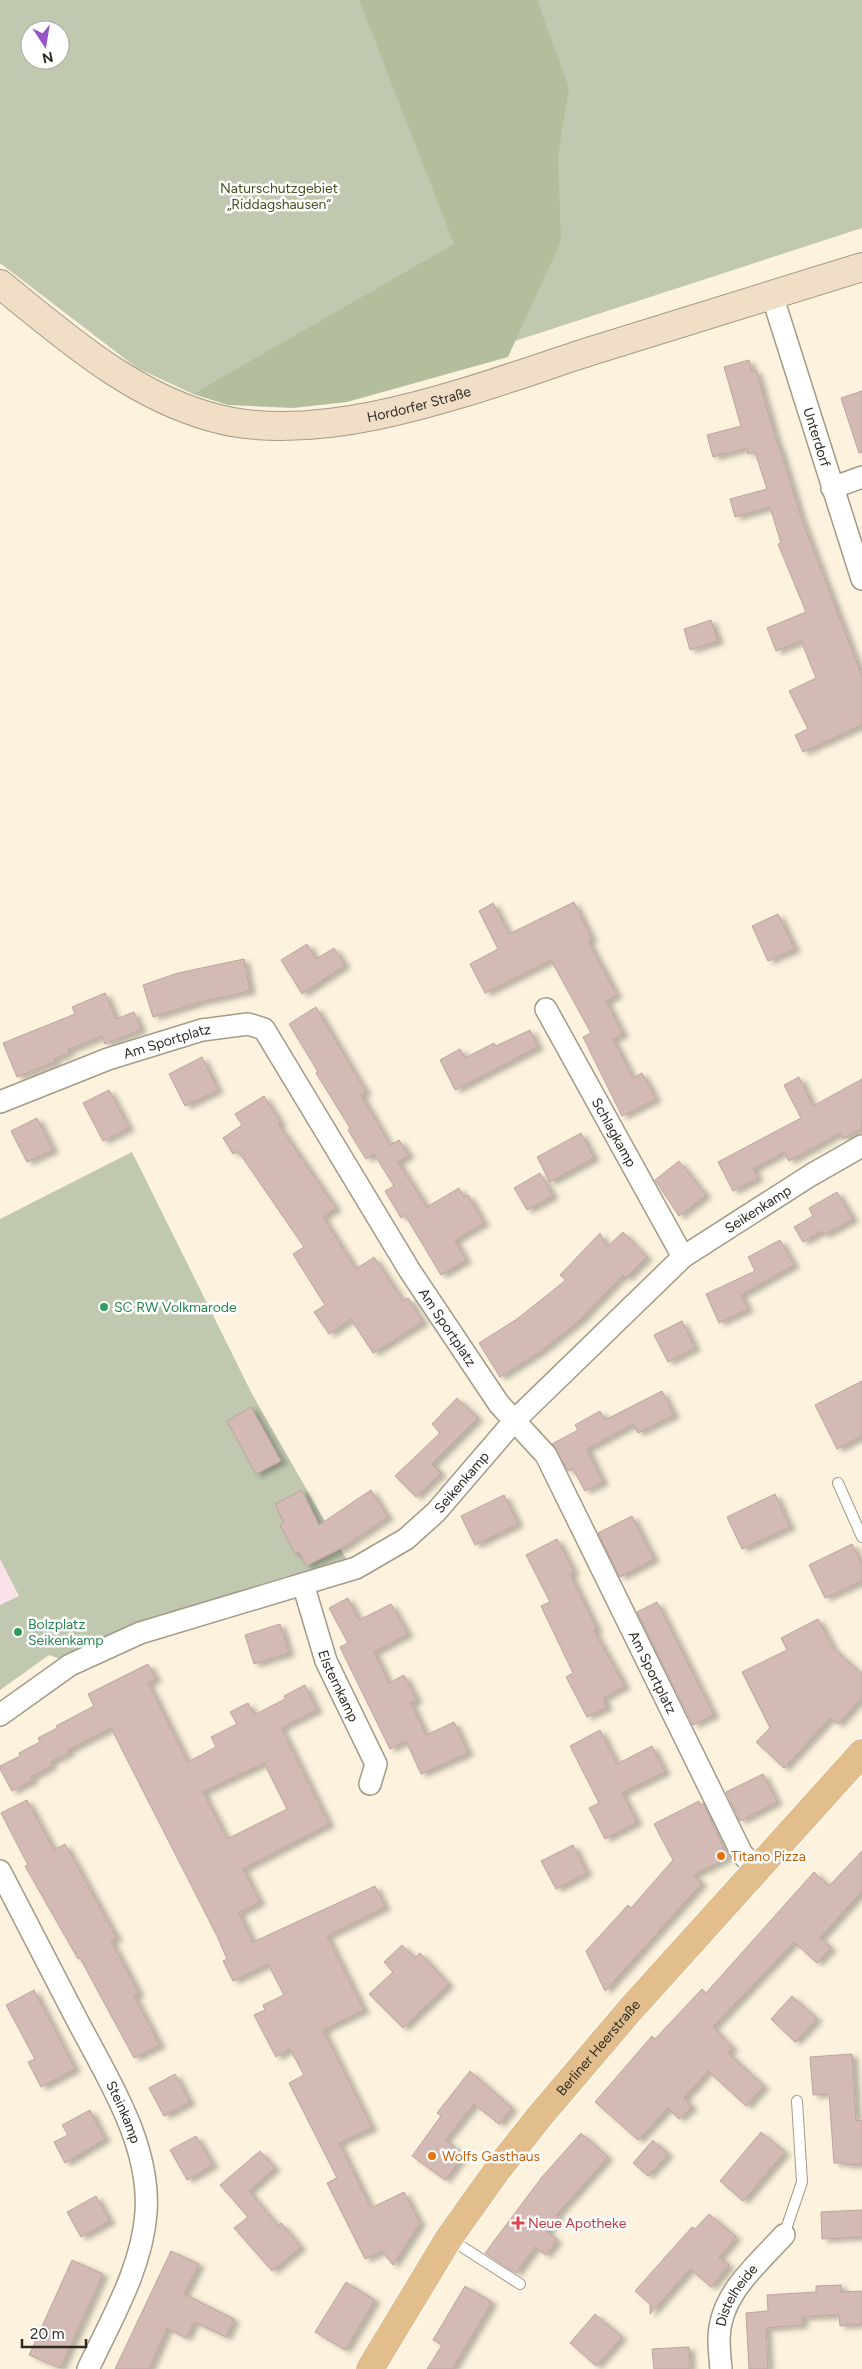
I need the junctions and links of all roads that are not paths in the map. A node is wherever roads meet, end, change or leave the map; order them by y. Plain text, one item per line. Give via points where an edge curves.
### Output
1 (862, 267) edge
2 (0, 284) edge
3 (772, 295) junction
4 (862, 477) edge
5 (832, 488) junction
6 (862, 578) edge
7 (546, 1009) dead end
8 (0, 1102) edge
9 (862, 1146) edge
10 (683, 1257) junction
11 (515, 1420) junction
12 (838, 1483) dead end
13 (862, 1537) edge
14 (303, 1584) junction
15 (0, 1715) edge
16 (862, 1753) edge
17 (370, 1784) dead end
18 (757, 1869) junction
19 (0, 1871) edge
20 (797, 2100) dead end
21 (784, 2235) joint
22 (449, 2238) junction
23 (520, 2284) dead end
24 (88, 2369) edge
25 (370, 2369) edge
26 (721, 2369) edge

1 - 3 main road, Hordorfer Straße
2 - 3 main road, Hordorfer Straße via 121,377 152,395 214,418 277,427 342,422 392,411
3 - 5 street, Unterdorf
4 - 5 street
5 - 6 street, Unterdorf
7 - 10 street, Schlagkamp
8 - 11 street, Am Sportplatz via 108,1060 192,1033 248,1024 264,1029 410,1271 499,1404
9 - 10 street, Seikenkamp
10 - 11 street, Seikenkamp
11 - 14 street, Seikenkamp via 436,1512 406,1539 356,1568
11 - 18 street, Am Sportplatz via 546,1455 742,1854
12 - 13 lane
14 - 15 street, Seikenkamp via 140,1633 70,1665
14 - 17 street, Elsternkamp via 326,1661 376,1764
16 - 18 main road, Berliner Heerstraße
18 - 22 main road, Berliner Heerstraße via 539,2117
19 - 24 street, Steinkamp via 119,2101 136,2141 144,2177 146,2213 143,2236 130,2280
20 - 21 lane via 802,2182
21 - 26 street, Distelheide via 729,2299 719,2338
22 - 23 lane
22 - 25 main road, Berliner Heerstraße

